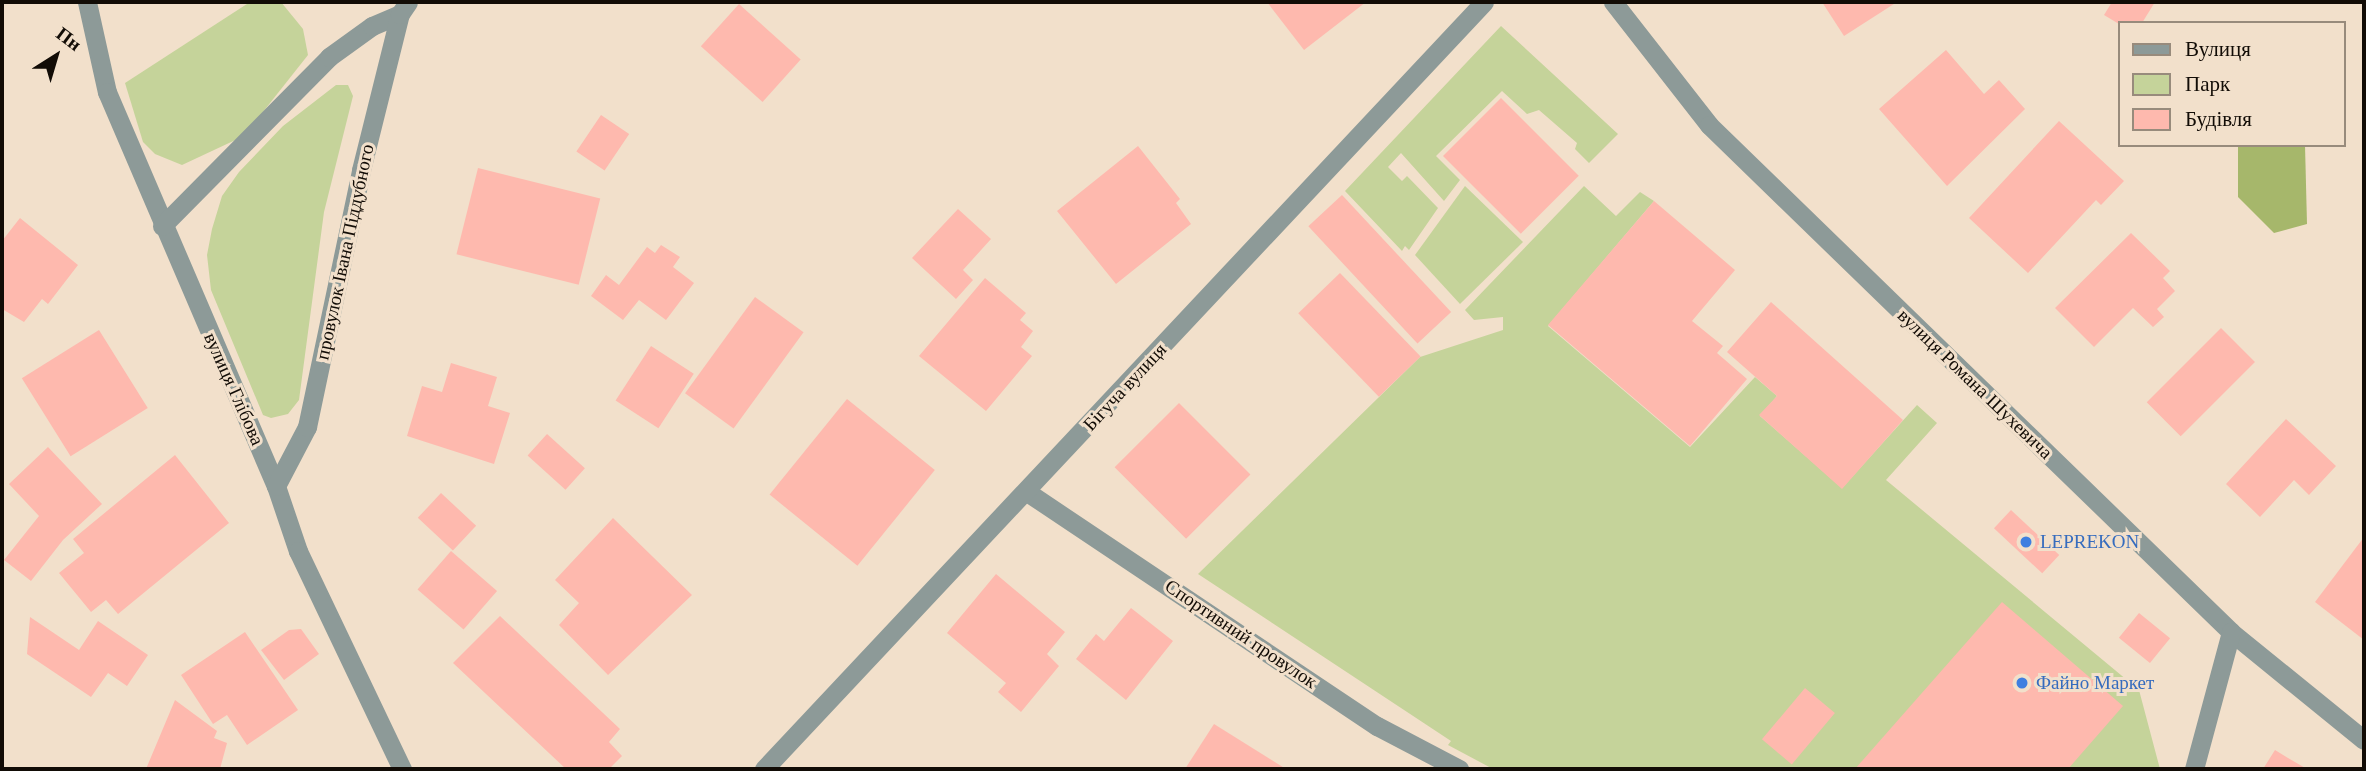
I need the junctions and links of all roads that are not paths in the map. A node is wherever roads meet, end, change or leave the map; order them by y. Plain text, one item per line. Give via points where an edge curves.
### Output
1 (88, 2) edge
2 (1484, 2) edge
3 (1613, 2) edge
4 (404, 8) edge
5 (162, 226) junction
6 (276, 486) junction
7 (1027, 492) junction
8 (2231, 632) junction
9 (2364, 740) edge
10 (402, 769) edge
11 (764, 769) edge
12 (1459, 769) edge
13 (2193, 769) edge

1 - 5 street, вулиця Глібова via 107,92
2 - 7 street, Бігуча вулиця
3 - 8 street, вулиця Романа Шухевича via 1709,125
4 - 5 street, провулок Івана Піддубного via 329,57
4 - 6 street, провулок Івана Піддубного via 307,427
5 - 6 street, вулиця Глібова
6 - 10 street, вулиця Глібова via 298,551
7 - 11 street, Бігуча вулиця
7 - 12 street, Спортивний провулок via 1377,726
8 - 9 street, вулиця Романа Шухевича
8 - 13 street

